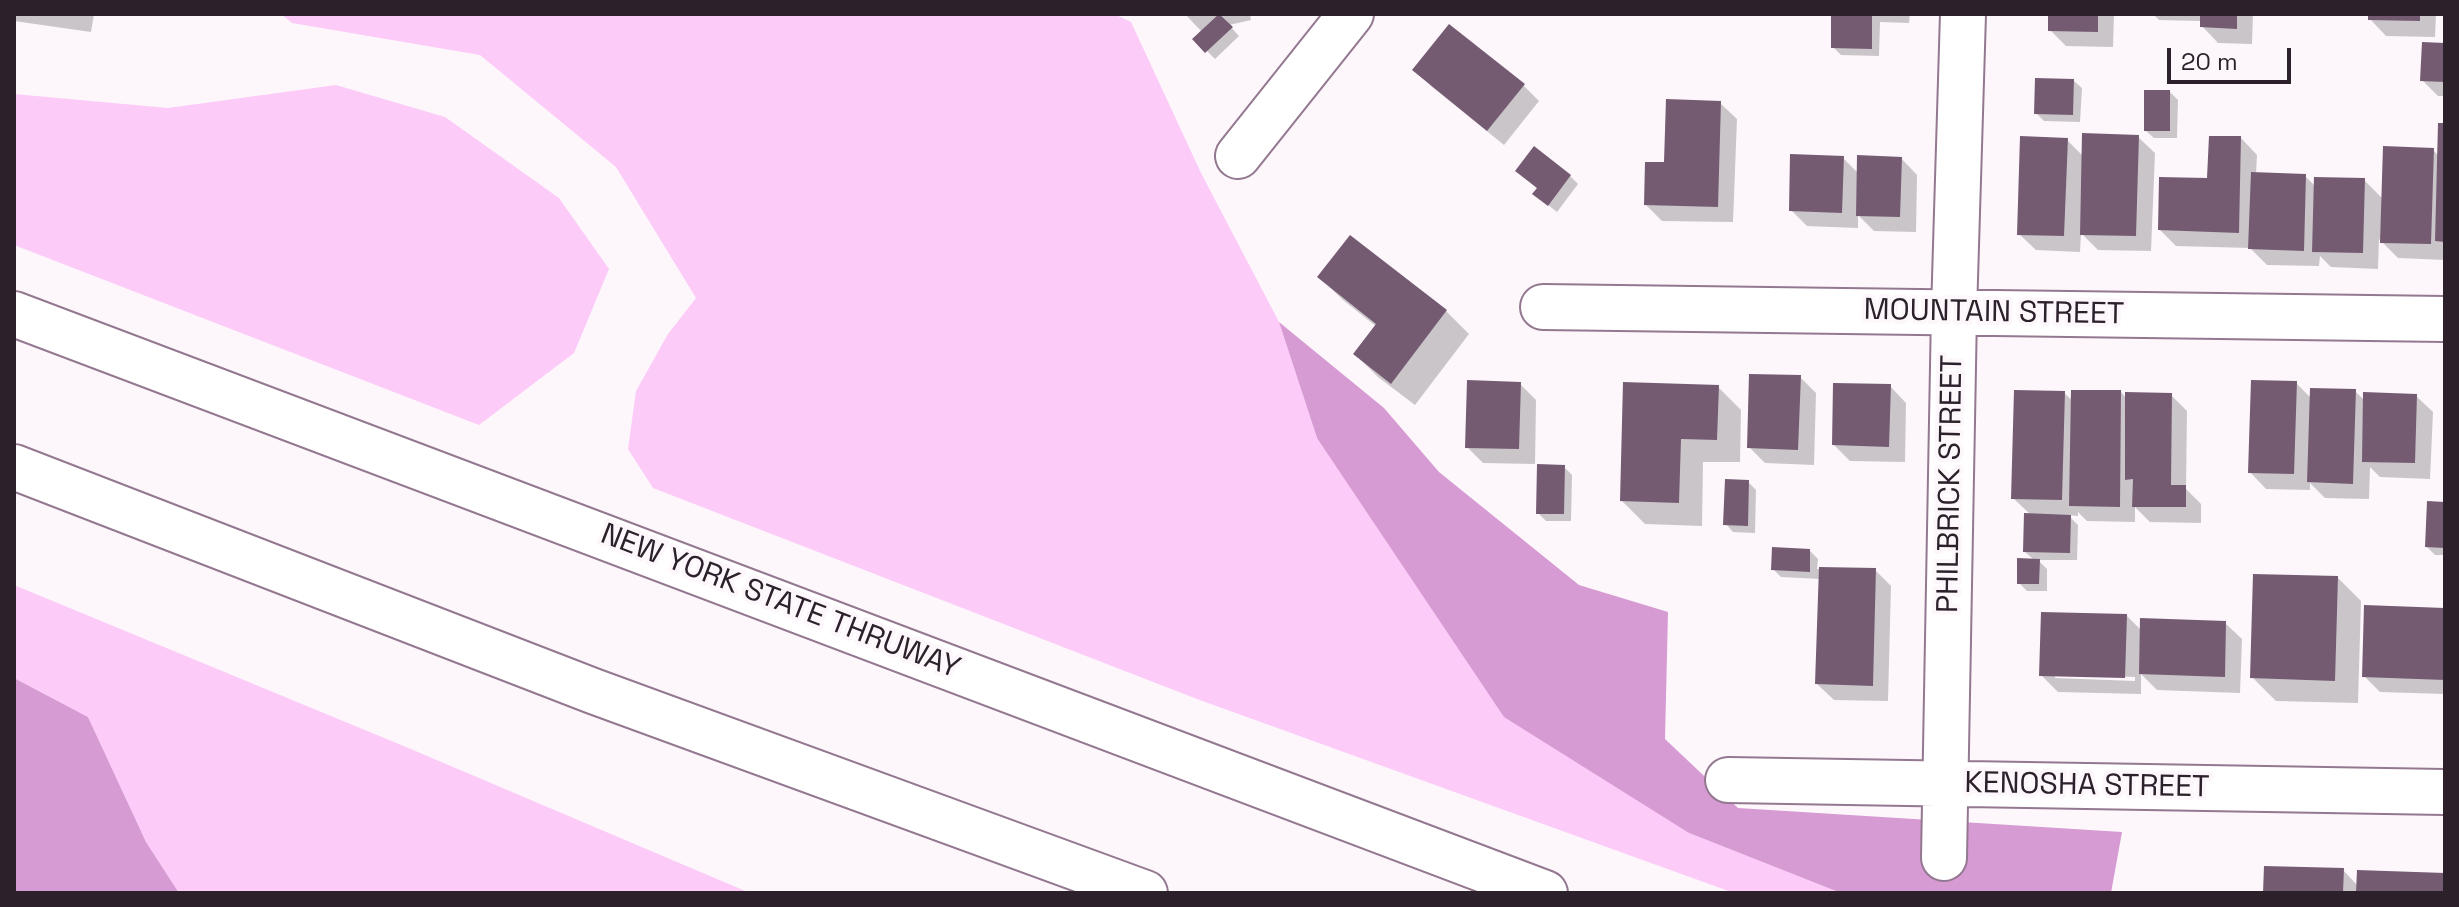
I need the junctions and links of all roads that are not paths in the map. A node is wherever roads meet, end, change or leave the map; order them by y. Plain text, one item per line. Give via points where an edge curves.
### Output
1 (1351, 14) edge
2 (1963, 14) edge
3 (1238, 156) dead end
4 (1543, 307) dead end
5 (1954, 312) junction
6 (14, 314) edge
7 (2445, 319) edge
8 (14, 467) edge
9 (1728, 780) dead end
10 (1945, 783) junction
11 (2445, 792) edge
12 (1944, 858) dead end
13 (1145, 893) edge
14 (1545, 893) edge

1 - 3 main road
2 - 5 main road, PHILBRICK STREET
4 - 5 main road, MOUNTAIN STREET
5 - 7 main road, MOUNTAIN STREET
5 - 10 main road, PHILBRICK STREET
6 - 14 main road, NEW YORK STATE THRUWAY
8 - 13 main road via 593,691
9 - 10 main road, KENOSHA STREET
10 - 11 main road, KENOSHA STREET
10 - 12 main road, PHILBRICK STREET

